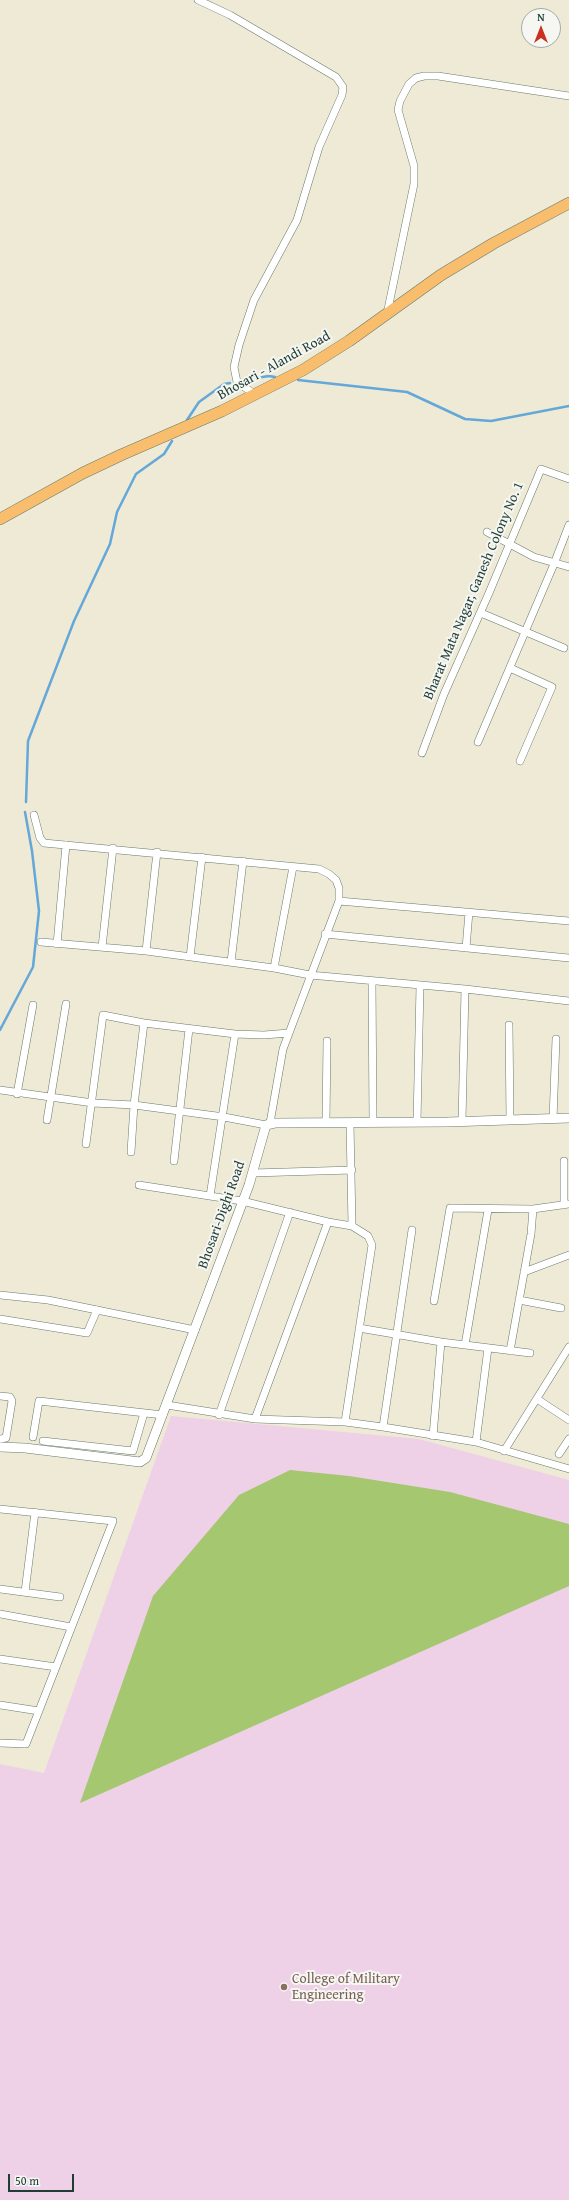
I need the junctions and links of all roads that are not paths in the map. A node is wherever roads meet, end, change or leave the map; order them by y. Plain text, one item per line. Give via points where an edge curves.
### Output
1 (198, 0) edge
2 (569, 96) edge
3 (569, 203) edge
4 (387, 314) junction
5 (256, 395) junction
6 (569, 479) edge
7 (0, 519) edge
8 (569, 525) edge
9 (487, 532) dead end
10 (509, 544) junction
11 (554, 564) junction
12 (569, 567) edge
13 (481, 613) junction
14 (524, 632) junction
15 (564, 648) dead end
16 (510, 668) junction
17 (478, 742) dead end
18 (422, 753) dead end
19 (520, 761) dead end
20 (34, 815) dead end
21 (66, 845) junction
22 (113, 848) junction
23 (157, 852) junction
24 (202, 856) junction
25 (243, 861) junction
26 (293, 867) junction
27 (339, 901) junction
28 (469, 912) junction
29 (569, 921) edge
30 (325, 934) junction
31 (41, 942) dead end
32 (58, 944) junction
33 (102, 947) junction
34 (466, 948) junction
35 (146, 951) junction
36 (190, 957) junction
37 (569, 958) edge
38 (231, 962) junction
39 (274, 968) junction
40 (310, 975) junction
41 (372, 981) junction
42 (420, 986) junction
43 (465, 989) junction
44 (569, 1001) edge
45 (66, 1004) dead end
46 (34, 1005) dead end
47 (144, 1023) junction
48 (509, 1025) dead end
49 (188, 1028) junction
50 (289, 1033) junction
51 (235, 1034) junction
52 (556, 1039) dead end
53 (326, 1041) dead end
54 (0, 1090) edge
55 (17, 1094) junction
56 (51, 1098) junction
57 (93, 1103) junction
58 (134, 1105) junction
59 (178, 1111) junction
60 (224, 1117) junction
61 (553, 1118) junction
62 (569, 1118) edge
63 (47, 1120) dead end
64 (510, 1120) junction
65 (462, 1121) junction
66 (373, 1122) junction
67 (417, 1122) junction
68 (326, 1123) junction
69 (350, 1123) junction
70 (268, 1124) junction
71 (86, 1144) dead end
72 (131, 1152) dead end
73 (174, 1161) dead end
74 (564, 1161) dead end
75 (352, 1170) junction
76 (253, 1173) junction
77 (139, 1185) dead end
78 (210, 1196) junction
79 (242, 1201) junction
80 (567, 1205) edge
81 (533, 1209) junction
82 (488, 1210) junction
83 (290, 1212) junction
84 (328, 1222) junction
85 (352, 1226) junction
86 (412, 1230) dead end
87 (569, 1255) edge
88 (524, 1272) junction
89 (0, 1295) edge
90 (519, 1300) junction
91 (434, 1301) dead end
92 (561, 1308) dead end
93 (97, 1310) junction
94 (0, 1319) edge
95 (359, 1328) junction
96 (195, 1330) junction
97 (398, 1334) junction
98 (441, 1342) junction
99 (465, 1345) junction
100 (569, 1347) edge
101 (488, 1348) junction
102 (510, 1351) junction
103 (530, 1353) dead end
104 (0, 1396) edge
105 (537, 1399) junction
106 (167, 1405) junction
107 (144, 1413) junction
108 (163, 1415) junction
109 (219, 1415) junction
110 (255, 1419) junction
111 (569, 1420) edge
112 (345, 1422) junction
113 (383, 1427) junction
114 (433, 1436) junction
115 (33, 1437) dead end
116 (0, 1439) edge
117 (569, 1440) edge
118 (43, 1441) dead end
119 (476, 1442) junction
120 (0, 1447) edge
121 (504, 1451) junction
122 (559, 1454) dead end
123 (569, 1469) edge
124 (0, 1509) edge
125 (35, 1512) junction
126 (0, 1589) edge
127 (25, 1592) junction
128 (60, 1597) dead end
129 (0, 1614) edge
130 (71, 1627) junction
131 (0, 1659) edge
132 (56, 1667) junction
133 (0, 1705) edge
134 (39, 1711) junction
135 (0, 1743) edge

1 - 5 street via 230,15 336,77 343,86 342,95 319,146 298,220 254,300 239,345 234,367 237,382
2 - 4 street via 438,76 416,78 409,84 398,110 414,166 414,184
3 - 4 main road, Bhosari - Alandi Road via 441,275
4 - 5 main road, Bhosari - Alandi Road via 303,370
5 - 7 main road, Bhosari - Alandi Road via 121,454
6 - 10 street, Bharat Mata Nagar, Ganesh Colony No. 1 via 541,469
8 - 11 street
9 - 10 street
10 - 11 street
10 - 13 street, Bharat Mata Nagar, Ganesh Colony No. 1
11 - 12 street
11 - 14 street
13 - 14 street
13 - 18 street, Bharat Mata Nagar, Ganesh Colony No. 1 via 444,694
14 - 15 street
14 - 16 street
16 - 17 street
16 - 19 street via 552,687
20 - 21 street via 42,841
21 - 22 street
21 - 32 street
22 - 23 street
22 - 33 street
23 - 24 street
23 - 35 street
24 - 25 street
24 - 36 street
25 - 26 street
25 - 38 street
26 - 27 street via 319,869 329,874 336,880 339,888
26 - 39 street
27 - 28 street
27 - 30 street
28 - 29 street
28 - 34 street
30 - 34 street
30 - 40 street
31 - 32 street
32 - 33 street
33 - 35 street
34 - 37 street
35 - 36 street
36 - 38 street
38 - 39 street
39 - 40 street
40 - 41 street
40 - 50 street
41 - 42 street
41 - 66 street
42 - 43 street
42 - 67 street
43 - 44 street
43 - 65 street
45 - 56 street
46 - 55 street
47 - 49 street
47 - 57 street via 103,1015
47 - 58 street
48 - 64 street
49 - 51 street
49 - 59 street
50 - 51 street
50 - 70 street via 283,1049
51 - 60 street
52 - 61 street
53 - 68 street
54 - 55 street
55 - 56 street
56 - 57 street
56 - 63 street
57 - 58 street
57 - 71 street
58 - 59 street
58 - 72 street
59 - 60 street
59 - 73 street
60 - 70 street
60 - 78 street
61 - 62 street
61 - 64 street
64 - 65 street
65 - 67 street
66 - 67 street
66 - 69 street
68 - 69 street
68 - 70 street
69 - 75 street
70 - 76 street, Bhosari-Dighi Road
74 - 80 street
75 - 76 street
75 - 85 street
76 - 79 street, Bhosari-Dighi Road
77 - 78 street
78 - 79 street
79 - 83 street
79 - 96 street, Bhosari-Dighi Road
80 - 81 street
81 - 82 street
81 - 88 street
82 - 91 street via 450,1208
82 - 99 street
83 - 84 street
83 - 109 street
84 - 85 street
84 - 110 street
85 - 95 street via 368,1236 372,1245
86 - 97 street
87 - 88 street
88 - 90 street
89 - 93 street via 48,1300
90 - 92 street
90 - 102 street
93 - 94 street via 87,1333
93 - 96 street
95 - 97 street
95 - 112 street
96 - 106 street, Bhosari-Dighi Road
97 - 98 street
97 - 113 street
98 - 99 street
98 - 114 street
99 - 101 street
100 - 105 street
101 - 102 street
101 - 119 street
102 - 103 street
104 - 116 street via 10,1397 12,1401 6,1438
105 - 111 street
105 - 121 street
106 - 108 street, Bhosari-Dighi Road
106 - 109 street
107 - 108 street
107 - 115 street via 39,1401
107 - 118 street via 133,1451
108 - 120 street, Bhosari-Dighi Road via 146,1458 140,1462
109 - 110 street
110 - 112 street
112 - 113 street
113 - 114 street
114 - 119 street
117 - 122 street
119 - 121 street
121 - 123 street
124 - 125 street
125 - 127 street
125 - 130 street via 113,1521
126 - 127 street
127 - 128 street
129 - 130 street
130 - 132 street
131 - 132 street
132 - 134 street
133 - 134 street
134 - 135 street via 26,1744

